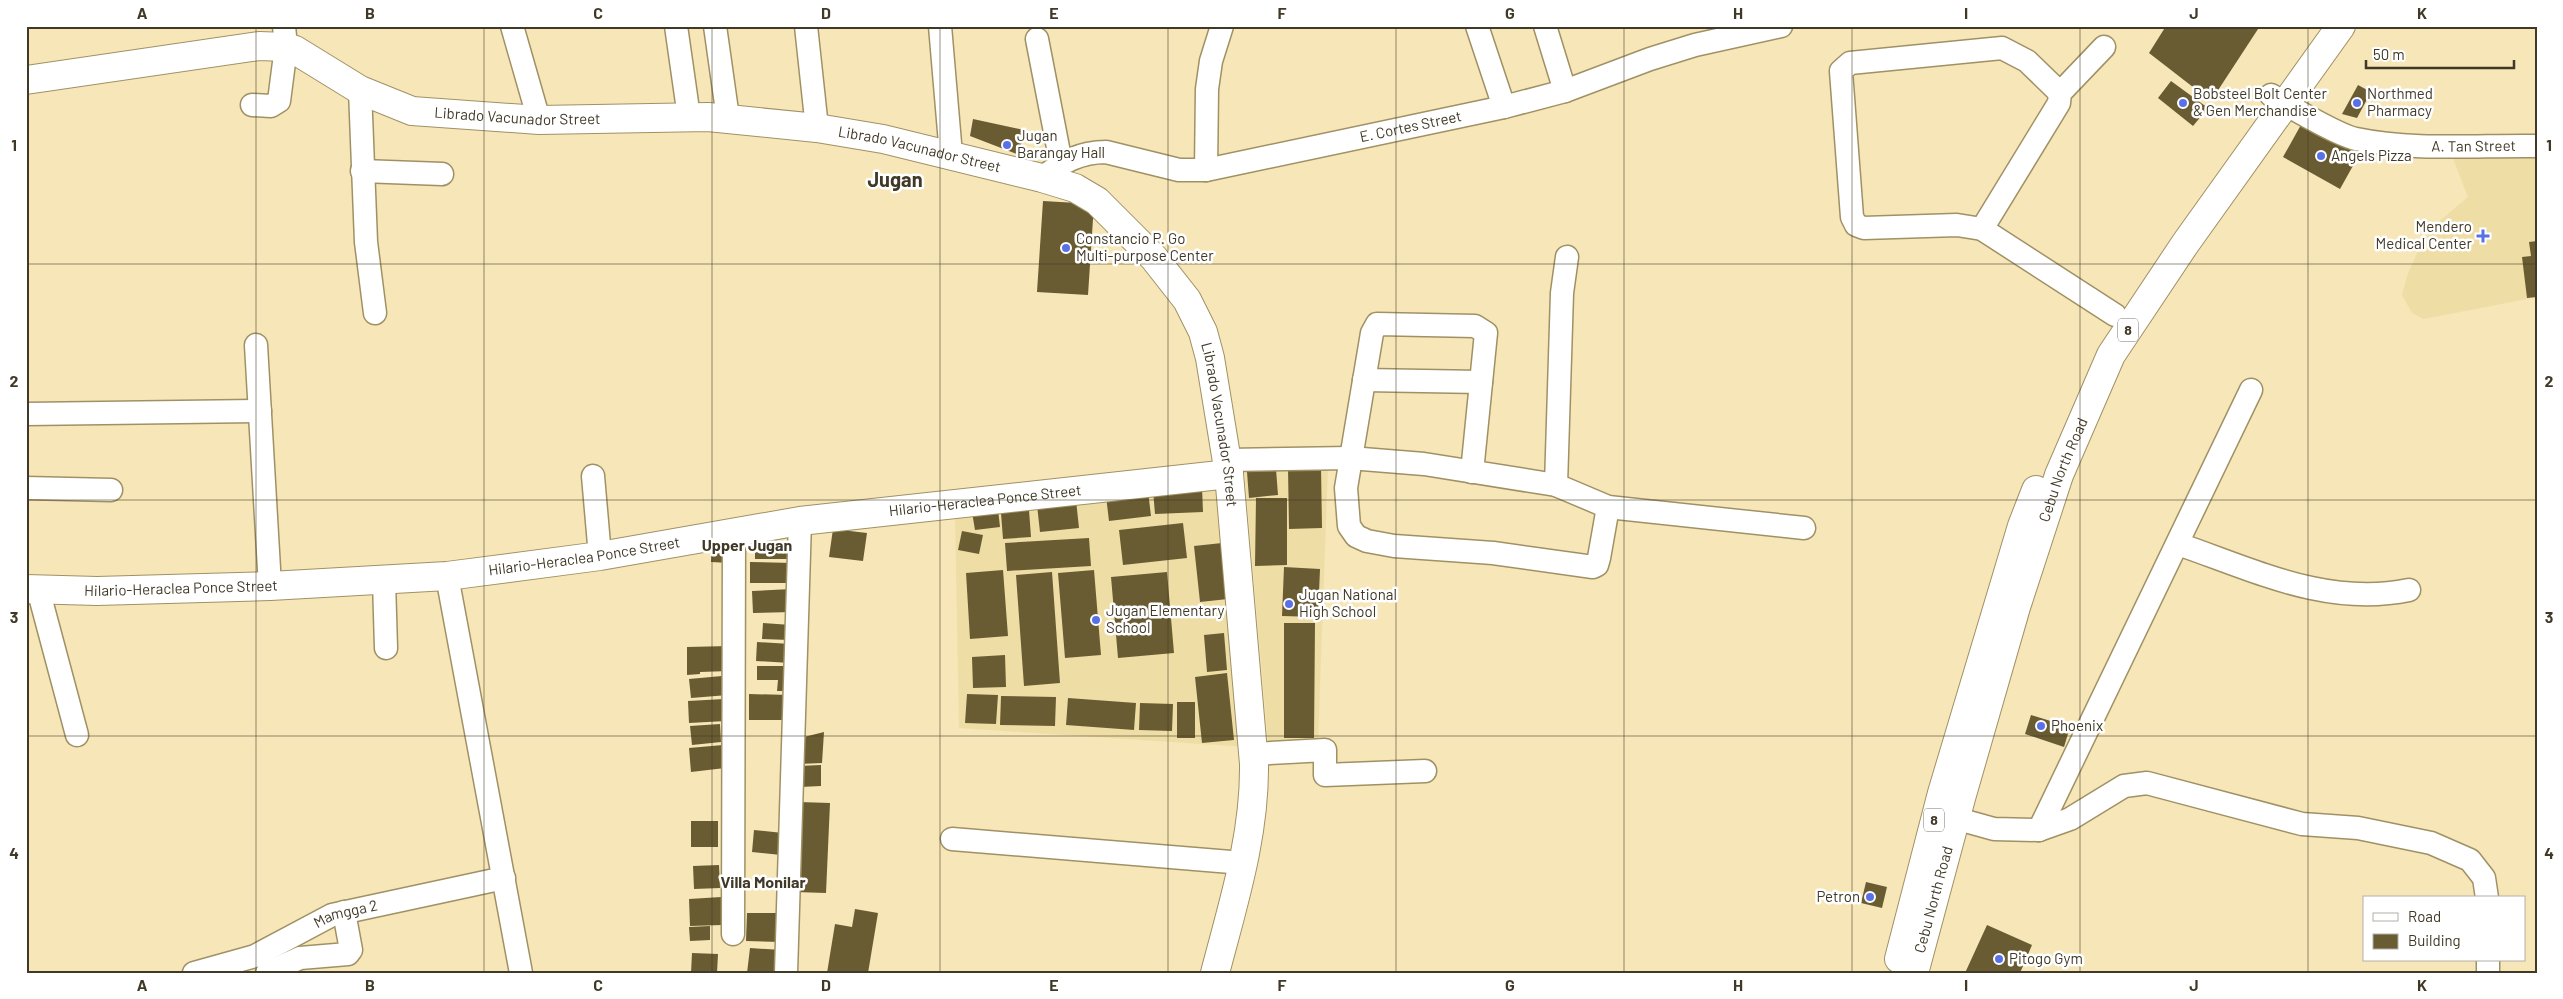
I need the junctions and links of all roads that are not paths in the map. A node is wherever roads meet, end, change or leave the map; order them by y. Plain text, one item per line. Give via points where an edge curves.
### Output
1 (512, 26) edge
2 (676, 26) edge
3 (715, 26) edge
4 (806, 26) edge
5 (940, 26) edge
6 (1222, 26) edge
7 (1477, 26) edge
8 (1545, 26) edge
9 (1781, 26) edge
10 (2320, 26) edge
11 (2341, 26) edge
12 (285, 37) edge
13 (1037, 39) dead end
14 (2104, 46) dead end
15 (26, 80) edge
16 (360, 90) junction
17 (1565, 91) junction
18 (2060, 93) junction
19 (2278, 99) junction
20 (252, 105) dead end
21 (1504, 107) junction
22 (689, 117) junction
23 (728, 118) junction
24 (539, 120) junction
25 (817, 128) junction
26 (2537, 146) edge
27 (951, 155) junction
28 (1051, 170) junction
29 (1206, 170) junction
30 (362, 171) junction
31 (442, 174) dead end
32 (1982, 229) junction
33 (1568, 257) dead end
34 (374, 313) dead end
35 (2115, 315) junction
36 (256, 345) dead end
37 (1364, 380) junction
38 (1481, 382) junction
39 (2251, 390) dead end
40 (260, 411) junction
41 (26, 414) edge
42 (1350, 458) junction
43 (1228, 467) junction
44 (1472, 472) junction
45 (593, 476) dead end
46 (1556, 485) junction
47 (26, 488) edge
48 (112, 490) dead end
49 (1608, 507) junction
50 (800, 521) junction
51 (1804, 528) dead end
52 (734, 532) junction
53 (2178, 544) junction
54 (600, 556) junction
55 (447, 576) junction
56 (384, 581) junction
57 (270, 586) junction
58 (32, 589) edge
59 (2409, 590) dead end
60 (386, 648) dead end
61 (77, 735) dead end
62 (1253, 754) junction
63 (1425, 771) dead end
64 (1946, 816) junction
65 (2039, 830) junction
66 (952, 839) dead end
67 (1243, 864) junction
68 (504, 878) junction
69 (2487, 896) edge
70 (344, 912) junction
71 (733, 934) dead end
72 (194, 973) edge
73 (266, 973) edge
74 (521, 973) edge
75 (786, 973) edge
76 (1215, 973) edge
77 (1896, 973) edge
78 (1914, 973) edge

1 - 24 street
2 - 22 street
3 - 23 street
4 - 25 street
5 - 27 street
6 - 29 street via 1211,60 1207,89
7 - 21 street
8 - 17 street
9 - 17 street, E. Cortes Street via 1650,59
10 - 19 street, Cebu North Road / 8
11 - 19 street, Cebu North Road / 8
12 - 15 street, Librado Vacunador Street via 259,46
12 - 16 street, Librado Vacunador Street
12 - 20 street via 279,101 271,106
13 - 28 street
14 - 18 street
16 - 24 street, Librado Vacunador Street via 412,111
16 - 30 street
17 - 21 street, E. Cortes Street
18 - 32 street via 2059,103
18 - 32 street via 2027,61 2002,48 1850,63 1841,71 1852,217 1856,225 1864,228 1957,225
19 - 26 street, A. Tan Street via 2355,139 2414,145
19 - 35 street, Cebu North Road / 8
19 - 64 street, Cebu North Road / 8 via 2110,355 2059,475
21 - 29 street, E. Cortes Street
22 - 23 street, Librado Vacunador Street
22 - 24 street, Librado Vacunador Street
23 - 25 street, Librado Vacunador Street
25 - 27 street, Librado Vacunador Street
27 - 28 street, Librado Vacunador Street
28 - 29 street, E. Cortes Street via 1080,155 1106,152 1179,170
28 - 43 street, Librado Vacunador Street via 1098,200 1154,258 1187,300 1203,332 1210,358
30 - 31 street
30 - 34 street
32 - 35 street
33 - 46 street via 1562,293
35 - 64 street, Cebu North Road / 8 via 2066,415 2022,526
36 - 40 street
37 - 38 street
37 - 38 street via 1372,333 1377,324 1475,326 1486,333
37 - 42 street
38 - 44 street
39 - 53 street
40 - 41 street
40 - 57 street
42 - 43 street
42 - 44 street
42 - 49 street via 1346,488 1349,526 1356,536 1367,541 1493,553 1593,568 1599,558
43 - 50 street, Hilario-Heraclea Ponce Street
43 - 62 street, Librado Vacunador Street
44 - 46 street
45 - 54 street
46 - 49 street
47 - 48 street
49 - 51 street
50 - 52 street, Hilario-Heraclea Ponce Street
50 - 75 street
52 - 54 street, Hilario-Heraclea Ponce Street
52 - 71 street
53 - 59 street via 2310,590 2384,595
53 - 65 street
54 - 55 street, Hilario-Heraclea Ponce Street
55 - 56 street, Hilario-Heraclea Ponce Street
55 - 68 street
56 - 57 street, Hilario-Heraclea Ponce Street
56 - 60 street
57 - 58 street, Hilario-Heraclea Ponce Street via 97,591
58 - 61 street
62 - 63 street via 1325,750 1324,776
62 - 67 street, Librado Vacunador Street via 1254,795
64 - 65 street via 1994,829
64 - 77 street, Cebu North Road / 8
64 - 78 street, Cebu North Road / 8
65 - 69 street via 2070,819 2124,786 2147,783 2302,824 2358,828 2431,843 2470,860 2484,878
66 - 67 street
67 - 76 street, Librado Vacunador Street
68 - 70 street, Mamgga 2
68 - 74 street
70 - 72 street, Mamgga 2 via 332,915 254,956
70 - 73 street via 348,954 300,958

